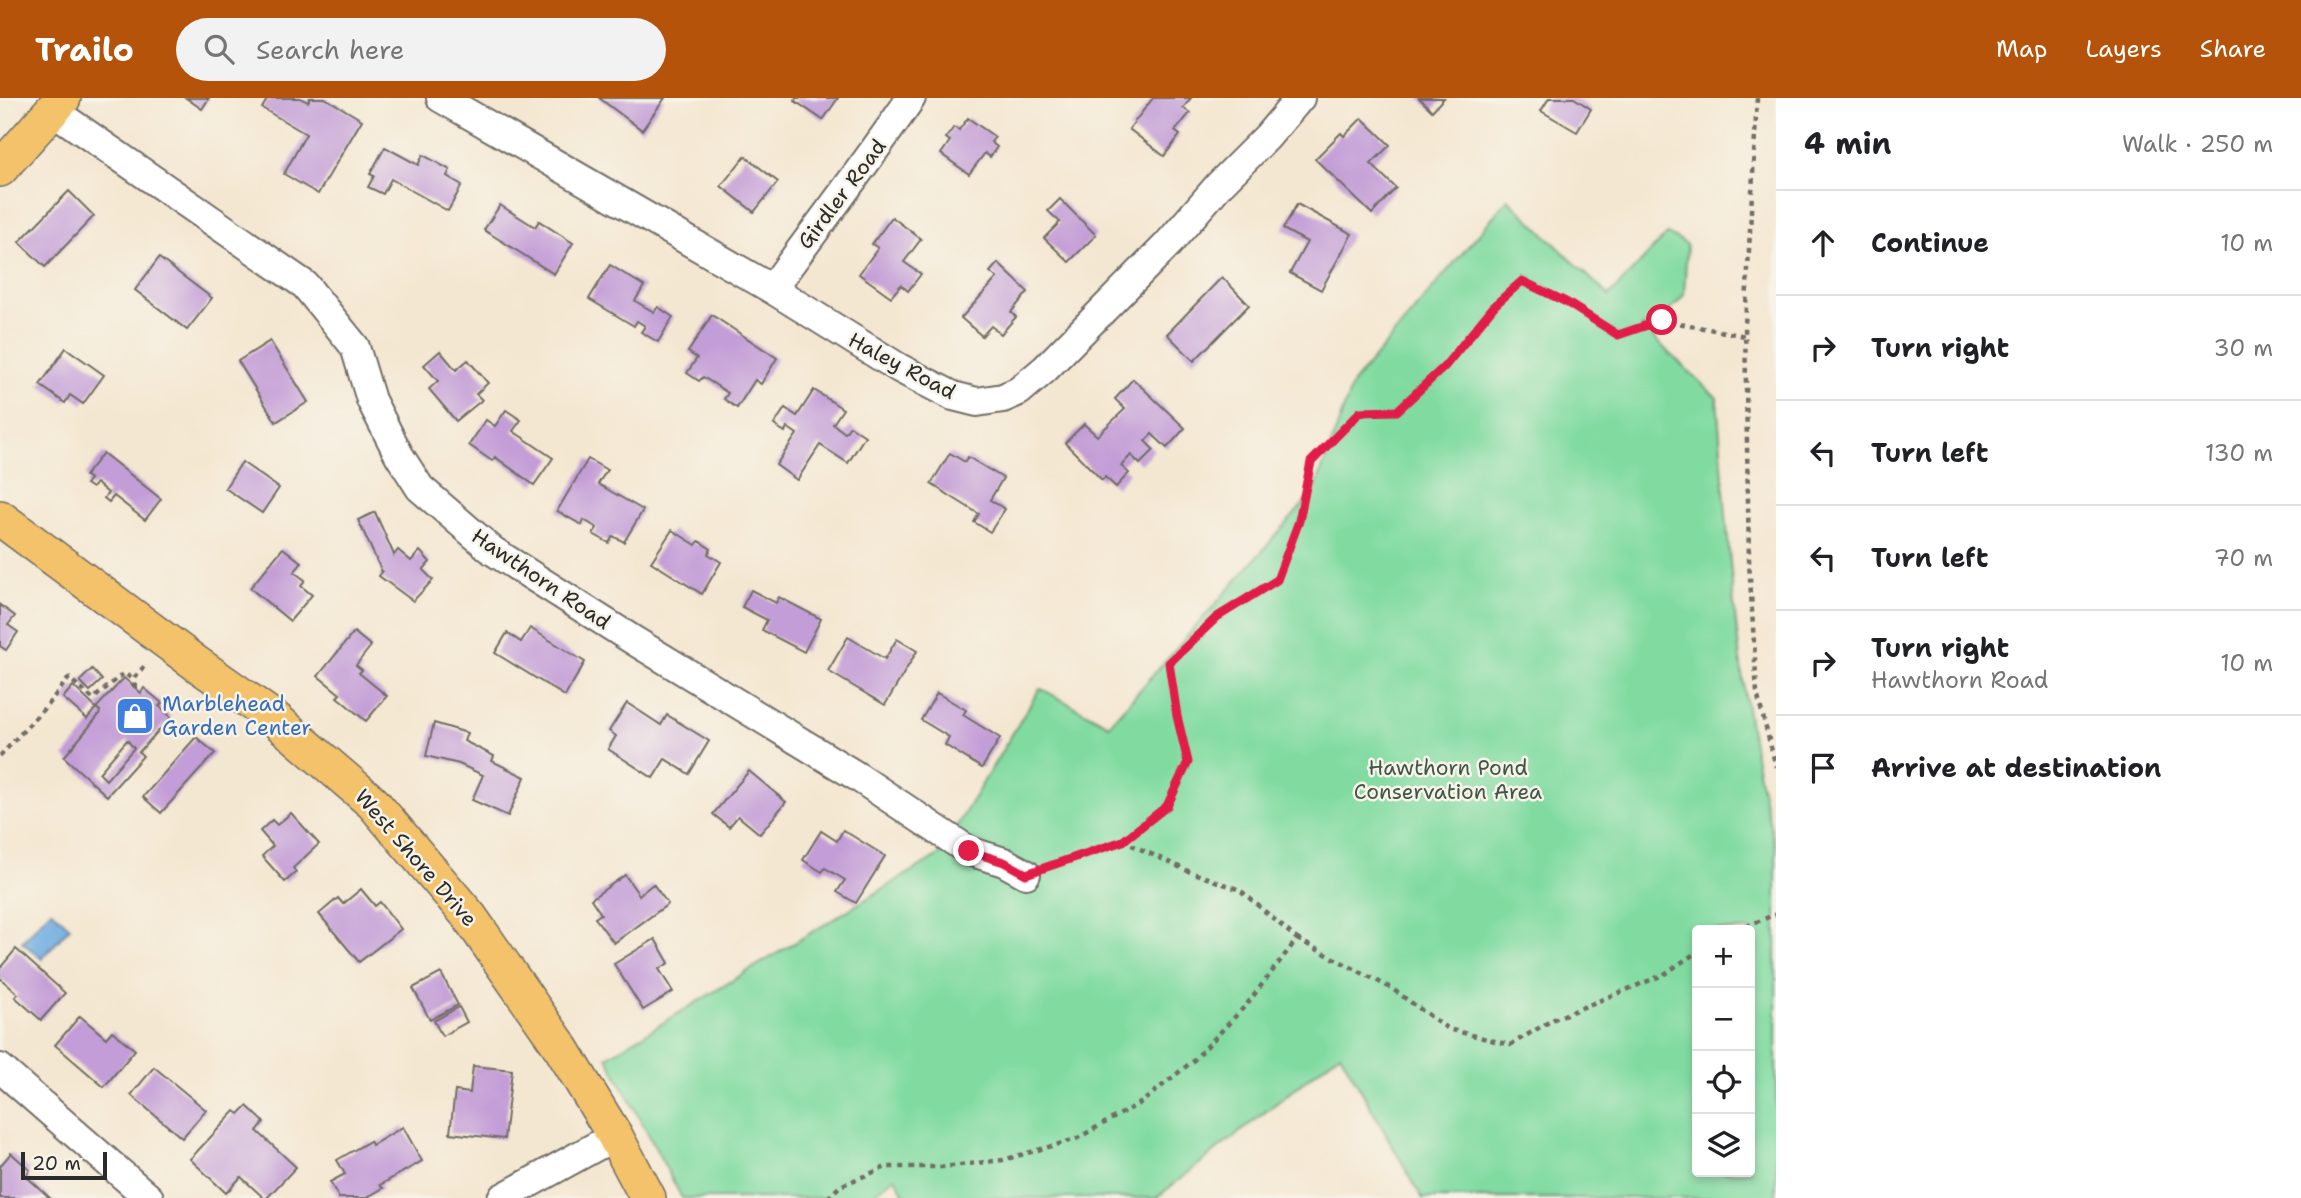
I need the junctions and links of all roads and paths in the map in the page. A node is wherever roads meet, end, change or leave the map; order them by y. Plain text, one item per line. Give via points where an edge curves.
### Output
1 (441, 98) edge
2 (911, 98) edge
3 (1300, 98) edge
4 (1757, 98) edge
5 (58, 104) edge
6 (0, 169) edge
7 (772, 289) junction
8 (1745, 336) junction
9 (0, 518) edge
10 (135, 677) dead end
11 (0, 756) edge
12 (1776, 768) edge
13 (1123, 841) junction
14 (1026, 874) joint
15 (1776, 914) edge
16 (1749, 925) edge
17 (1297, 939) junction
18 (1692, 955) edge
19 (0, 1068) edge
20 (615, 1136) junction
21 (149, 1198) edge
22 (502, 1198) edge
23 (648, 1198) edge
24 (828, 1198) edge

1 - 7 street, Haley Road
2 - 7 street, Girdler Road
3 - 7 street, Haley Road via 1080,334 1032,381 1003,398 977,402 953,396
4 - 8 path
5 - 6 main road
5 - 14 street, Hawthorn Road via 305,285 355,347 372,400 420,488 493,551 969,851
8 - 12 path via 1749,562 1757,694
8 - 13 path via 1662,320 1618,335 1522,281 1397,411 1360,412 1311,462 1299,521 1277,580 1217,617 1169,663 1188,762 1167,806
9 - 20 main road, West Shore Drive via 275,719 373,803 469,916 562,1049
10 - 11 path via 124,673 93,699 69,678
13 - 14 path
13 - 17 path via 1240,890
15 - 16 path
17 - 18 path via 1391,988 1448,1029 1510,1045 1555,1019 1663,975
17 - 24 path via 1247,1004 1194,1060 1142,1102 1076,1139 1003,1160 886,1167 840,1186
19 - 21 street
20 - 22 street
20 - 23 main road, West Shore Drive

